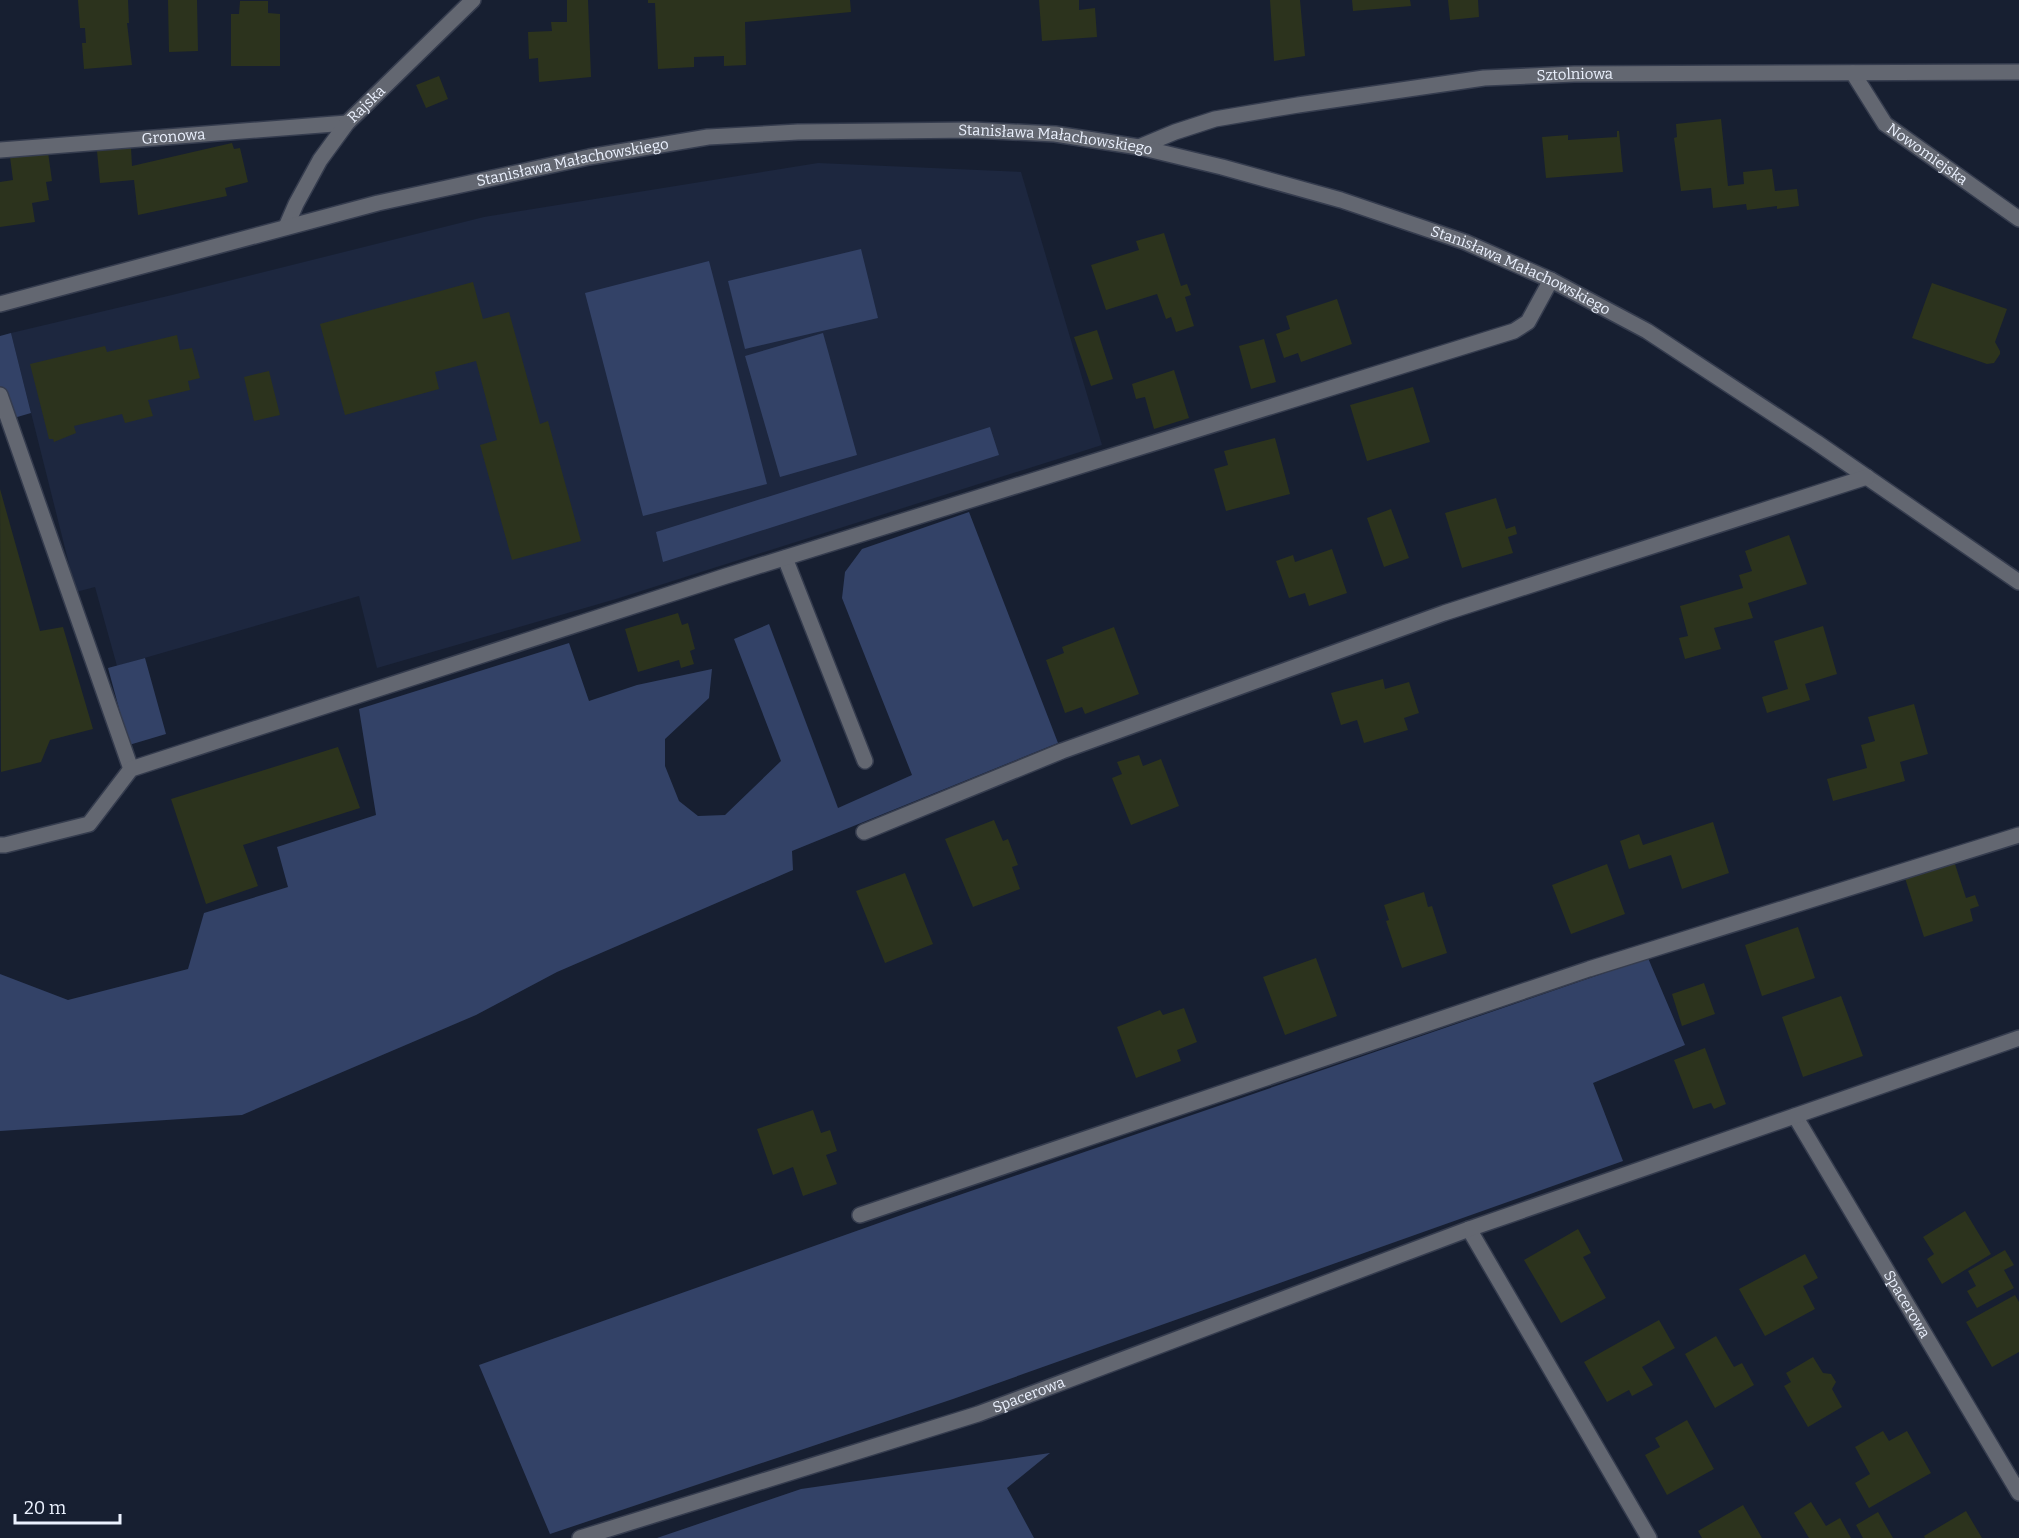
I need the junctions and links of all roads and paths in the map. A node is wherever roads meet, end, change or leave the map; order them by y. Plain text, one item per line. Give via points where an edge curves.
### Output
1 (473, 0) edge
2 (2019, 72) edge
3 (1853, 73) junction
4 (347, 123) junction
5 (1139, 147) junction
6 (0, 150) edge
7 (2019, 219) edge
8 (286, 227) junction
9 (1551, 280) junction
10 (0, 304) edge
11 (0, 395) edge
12 (1867, 477) junction
13 (785, 558) junction
14 (2019, 582) edge
15 (865, 761) dead end
16 (131, 769) junction
17 (864, 832) dead end
18 (2019, 835) edge
19 (0, 845) edge
20 (2019, 1038) edge
21 (1795, 1116) junction
22 (861, 1215) dead end
23 (1468, 1229) junction
24 (2019, 1493) edge
25 (580, 1538) edge
26 (1649, 1538) edge

1 - 4 street, Rajska
2 - 3 street, Sztolniowa
3 - 5 street, Sztolniowa via 1484,78 1215,119
3 - 7 street, Nowomiejska via 1885,124
4 - 6 street, Gronowa
4 - 8 street, Rajska via 320,160
5 - 8 street, Stanisława Małachowskiego via 1055,134 973,130 708,137 533,168
5 - 9 street, Stanisława Małachowskiego via 1341,200 1465,242
8 - 10 street, Stanisława Małachowskiego
9 - 12 street, Stanisława Małachowskiego via 1647,331
9 - 13 street via 1528,322 1514,331
11 - 16 street
12 - 14 street, Stanisława Małachowskiego
12 - 17 street via 1443,613 1062,751
13 - 15 street
13 - 16 street
16 - 19 street via 88,824
18 - 22 street via 1589,969
20 - 21 street, Spacerowa
21 - 23 street, Spacerowa
21 - 24 street, Spacerowa
23 - 25 street, Spacerowa via 978,1414
23 - 26 street

